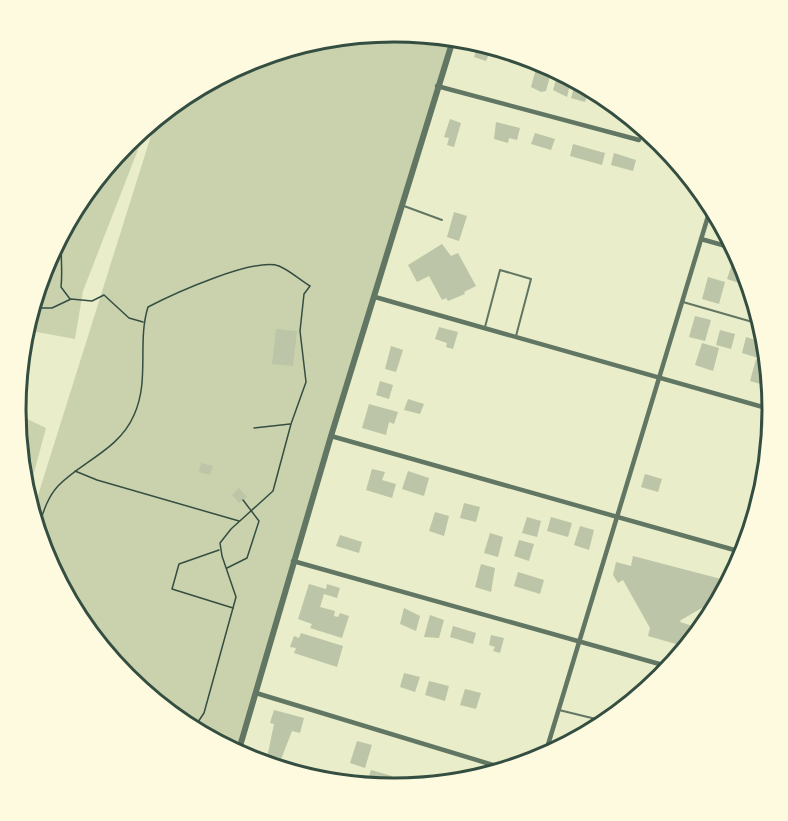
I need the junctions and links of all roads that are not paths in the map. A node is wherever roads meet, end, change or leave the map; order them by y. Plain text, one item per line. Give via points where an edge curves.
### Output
1 (451, 46) edge
2 (437, 86) junction
3 (639, 140) dead end
4 (402, 205) junction
5 (708, 218) edge
6 (442, 220) dead end
7 (701, 239) junction
8 (723, 245) edge
9 (375, 297) junction
10 (682, 302) junction
11 (751, 322) edge
12 (485, 327) junction
13 (516, 336) junction
14 (658, 378) junction
15 (762, 407) edge
16 (331, 436) junction
17 (617, 516) junction
18 (735, 550) edge
19 (293, 561) junction
20 (580, 642) junction
21 (661, 664) edge
22 (255, 693) junction
23 (559, 710) junction
24 (596, 719) edge
25 (240, 745) edge
26 (548, 745) edge
27 (493, 765) edge

1 - 2 street
2 - 3 street
2 - 4 street
4 - 6 lane
4 - 9 street
5 - 7 street
7 - 8 street
7 - 10 street
9 - 12 street
9 - 16 street
10 - 11 lane
10 - 14 street
12 - 13 street
12 - 13 lane via 500,270 521,276 531,279
13 - 14 street
14 - 15 street
14 - 17 street
16 - 17 street
16 - 19 street
17 - 18 street
17 - 20 street
19 - 20 street
19 - 22 street
20 - 21 street
20 - 23 street
22 - 25 street
22 - 27 street
23 - 24 lane
23 - 26 street

